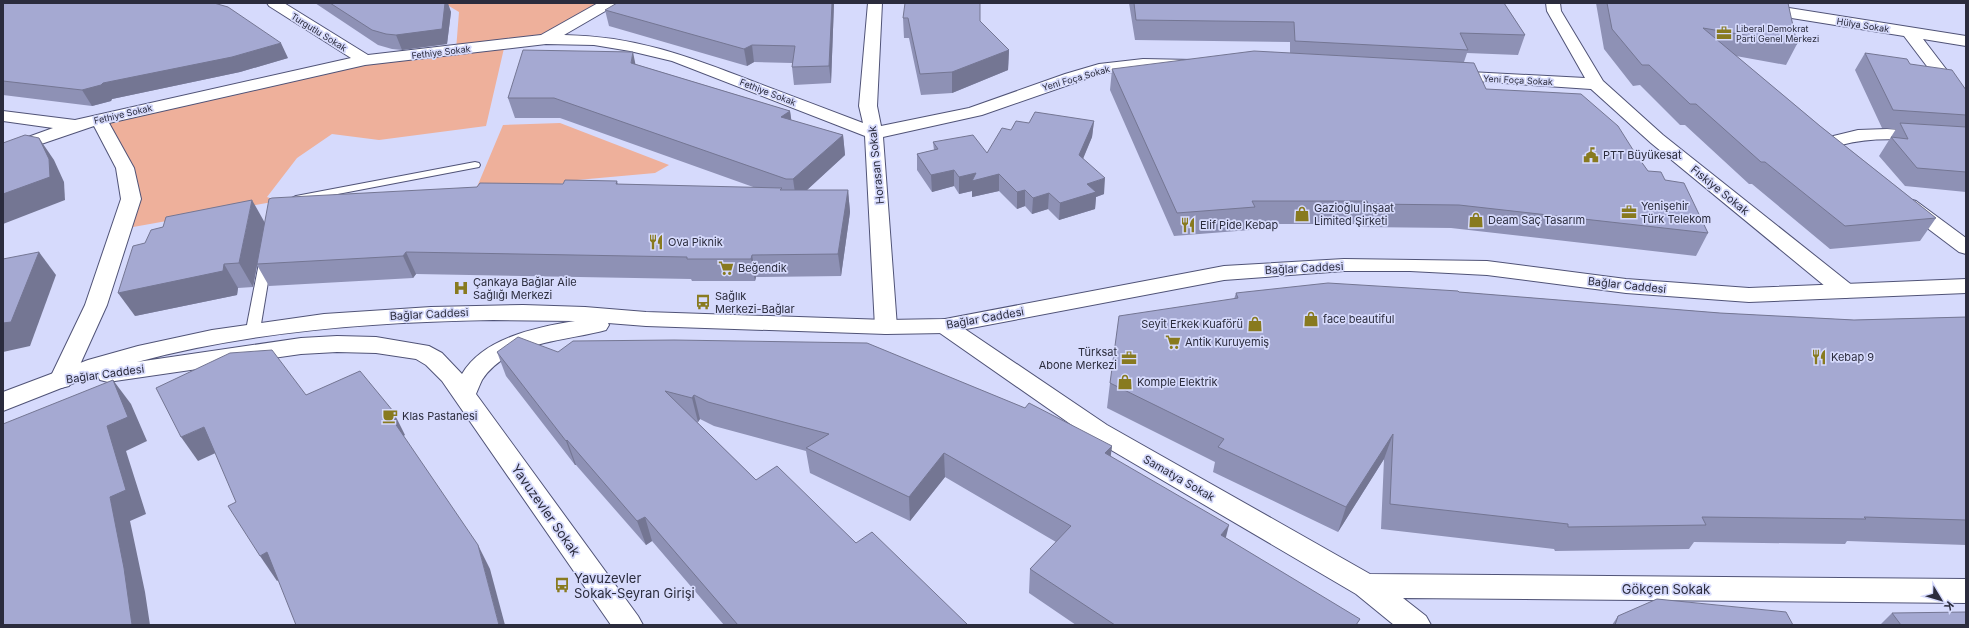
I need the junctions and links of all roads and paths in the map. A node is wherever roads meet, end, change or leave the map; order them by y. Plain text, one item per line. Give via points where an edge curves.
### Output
1 (274, 3) edge
2 (610, 3) edge
3 (875, 3) edge
4 (1553, 3) edge
5 (1736, 3) edge
6 (1910, 33) junction
7 (546, 39) junction
8 (1966, 41) edge
9 (364, 60) junction
10 (1202, 64) edge
11 (1437, 75) edge
12 (1596, 84) junction
13 (1963, 102) edge
14 (3, 116) edge
15 (99, 120) junction
16 (77, 125) junction
17 (874, 133) junction
18 (1966, 140) edge
19 (3, 152) edge
20 (475, 165) dead end
21 (1858, 167) edge
22 (1896, 195) edge
23 (286, 203) edge
24 (1966, 248) edge
25 (268, 249) edge
26 (1966, 286) edge
27 (1845, 291) junction
28 (646, 319) junction
29 (945, 326) junction
30 (886, 327) junction
31 (253, 330) junction
32 (61, 380) junction
33 (464, 395) junction
34 (3, 402) edge
35 (1366, 586) junction
36 (1966, 591) edge
37 (623, 622) edge
38 (1416, 625) edge

1 - 9 street, Turgutlu Sokak
2 - 7 street
3 - 17 street, Horasan Sokak via 868,106
4 - 12 street, Fıskiye Sokak via 1554,11
5 - 6 street, Hülya Sokak
6 - 8 street, Hülya Sokak
6 - 13 street
7 - 9 street, Fethiye Sokak
7 - 17 street, Fethiye Sokak via 594,40 678,58
9 - 15 street, Fethiye Sokak
10 - 17 street, Yeni Foça Sokak via 1133,64 1099,69 947,120
11 - 12 street, Yeni Foça Sokak
12 - 27 street, Fıskiye Sokak via 1657,138
14 - 16 street
15 - 16 street, Fethiye Sokak
15 - 32 street via 125,168 131,199 96,305
16 - 19 street, Fethiye Sokak
17 - 30 street, Horasan Sokak
18 - 21 street via 1880,134 1858,135 1827,143
20 - 23 lane
22 - 24 street
25 - 31 lane
26 - 27 street, Bağlar Caddesi
27 - 29 street, Bağlar Caddesi via 1750,295 1626,286 1487,268 1344,265 1224,273
28 - 30 street, Bağlar Caddesi
28 - 31 street, Bağlar Caddesi via 608,315 458,312 336,319
28 - 33 street, Bağlar Caddesi via 556,331 528,340 483,364 472,376
29 - 30 street, Bağlar Caddesi
29 - 35 street, Samatya Sokak via 1098,431
31 - 32 street, Bağlar Caddesi via 205,337 156,349 99,364
32 - 33 street, Bağlar Caddesi via 301,346 376,345 421,352 434,359
32 - 34 street
33 - 37 street, Yavuzevler Sokak
35 - 36 street, Gökçen Sokak
35 - 38 street, Samatya Sokak

